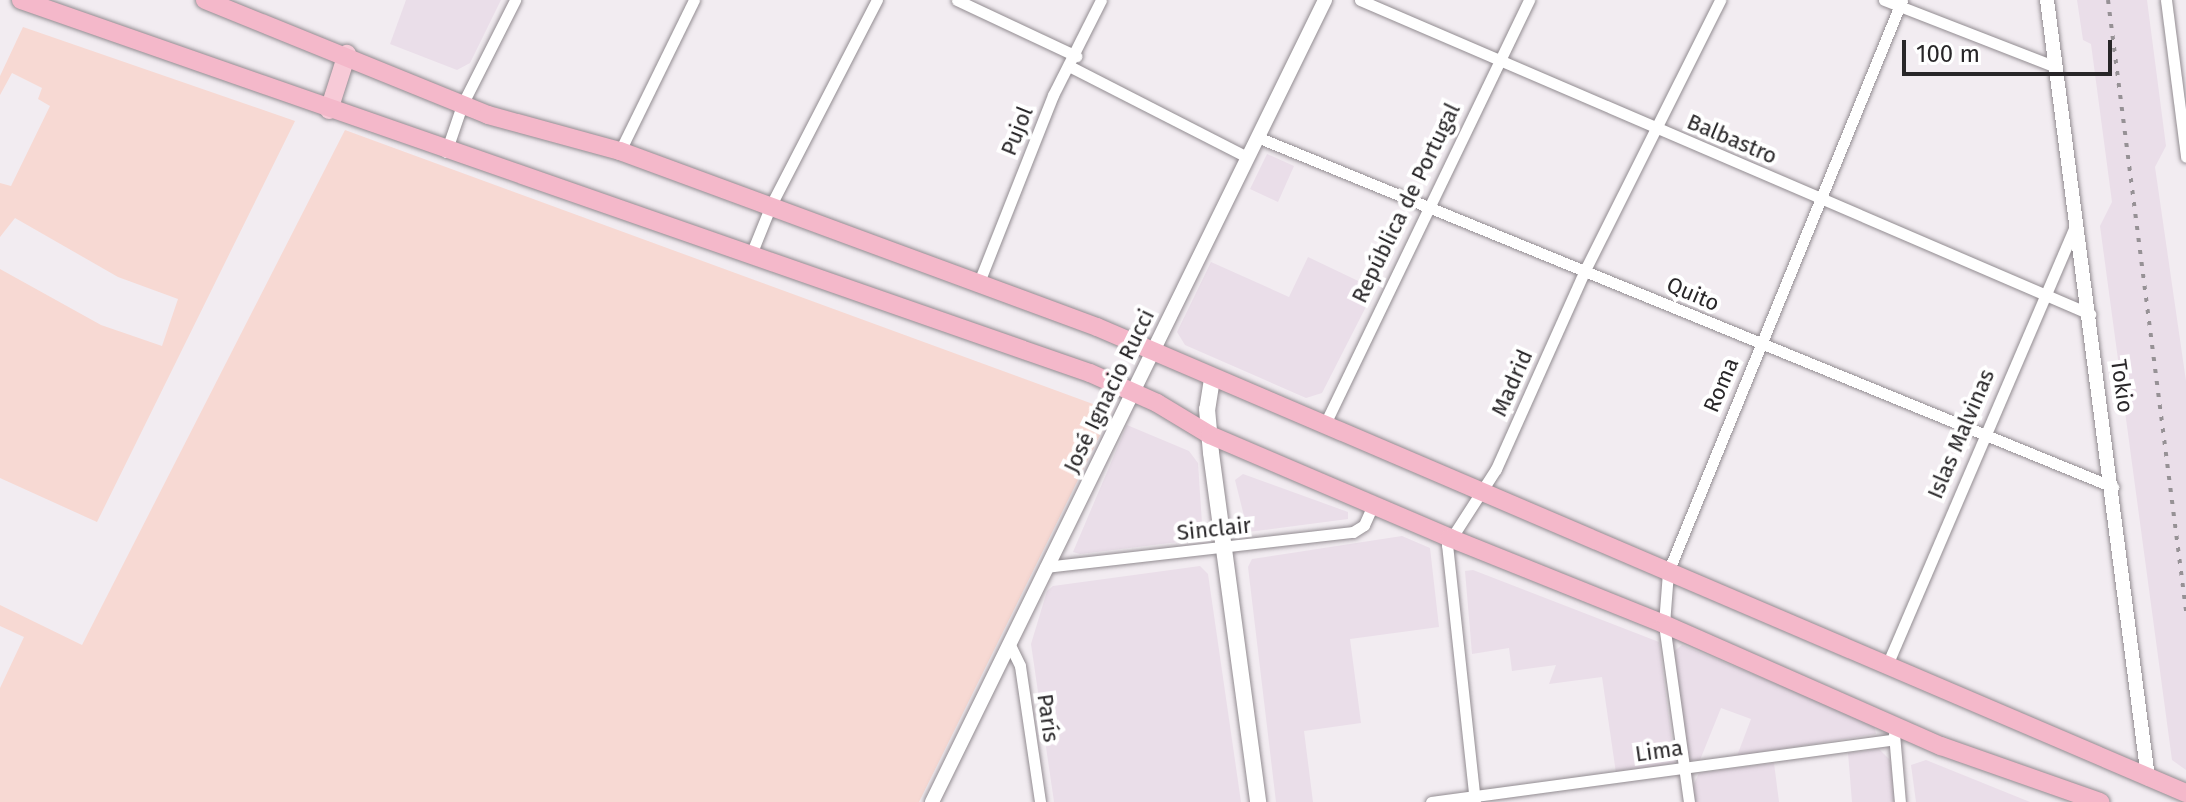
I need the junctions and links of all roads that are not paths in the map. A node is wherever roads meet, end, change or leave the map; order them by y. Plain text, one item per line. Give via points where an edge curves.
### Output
1 (23, 0) edge
2 (205, 0) edge
3 (515, 0) edge
4 (694, 0) edge
5 (877, 0) edge
6 (957, 0) edge
7 (1101, 0) edge
8 (1325, 0) edge
9 (1360, 0) edge
10 (1529, 0) edge
11 (1720, 0) edge
12 (1884, 0) edge
13 (2047, 0) edge
14 (2166, 0) edge
15 (1901, 3) edge
16 (347, 54) junction
17 (1073, 61) junction
18 (1499, 62) junction
19 (2056, 67) junction
20 (2182, 83) edge
21 (462, 105) junction
22 (329, 110) junction
23 (1655, 129) junction
24 (1257, 137) junction
25 (620, 151) junction
26 (446, 152) junction
27 (1247, 157) junction
28 (2186, 157) edge
29 (1819, 197) junction
30 (771, 205) junction
31 (1428, 209) junction
32 (2078, 220) junction
33 (753, 248) junction
34 (1585, 270) junction
35 (979, 282) junction
36 (2043, 294) junction
37 (2090, 314) junction
38 (1760, 344) junction
39 (1154, 350) junction
40 (1212, 379) junction
41 (1135, 392) junction
42 (1324, 426) junction
43 (1210, 435) junction
44 (1981, 437) junction
45 (2113, 487) junction
46 (1482, 494) junction
47 (1373, 505) junction
48 (1450, 538) junction
49 (1223, 547) junction
50 (1045, 567) junction
51 (1668, 572) junction
52 (1664, 624) junction
53 (1009, 643) junction
54 (1887, 665) junction
55 (1895, 733) junction
56 (1684, 768) junction
57 (2148, 778) junction
58 (2186, 793) edge
59 (1474, 799) edge
60 (932, 802) edge
61 (1040, 802) edge
62 (1258, 802) edge
63 (1431, 802) edge
64 (1689, 802) edge
65 (1900, 802) edge
66 (2100, 802) edge

1 - 22 highway
2 - 16 highway
3 - 21 street
4 - 25 street
5 - 30 street
6 - 17 street
7 - 17 street, Pujol
8 - 24 street, José Ignacio Rucci
9 - 18 street, Balbastro
10 - 18 street, República de Portugal
11 - 23 street, Madrid
12 - 15 street
13 - 19 street, Tokio
14 - 20 street
15 - 19 street
15 - 29 street, Roma
16 - 21 highway
16 - 22 main road
17 - 27 street
17 - 35 street, Pujol via 1053,95
18 - 23 street, Balbastro
18 - 31 street, República de Portugal
19 - 32 street, Tokio
20 - 28 street
21 - 25 highway
21 - 26 street
22 - 26 highway
23 - 29 street, Balbastro
23 - 34 street, Madrid
24 - 27 street, José Ignacio Rucci
24 - 31 street, Quito
25 - 30 highway
26 - 33 highway
27 - 39 street, José Ignacio Rucci
29 - 36 street, Balbastro
29 - 38 street, Roma
30 - 33 street
30 - 35 highway
31 - 34 street, Quito
31 - 42 street, República de Portugal
32 - 36 street, Islas Malvinas
32 - 37 street, Tokio
33 - 41 highway
34 - 38 street, Quito
34 - 46 street, Madrid
35 - 39 highway
36 - 37 street, Balbastro
36 - 44 street, Islas Malvinas
37 - 45 street, Tokio
38 - 44 street, Quito
38 - 51 street, Roma
39 - 40 highway
39 - 41 street, José Ignacio Rucci
40 - 42 highway
40 - 43 main road
41 - 43 highway
41 - 50 street, José Ignacio Rucci
42 - 46 highway
43 - 47 highway
43 - 49 main road
44 - 45 street, Quito
44 - 54 street, Islas Malvinas
45 - 57 street, Tokio
46 - 48 street, Madrid
46 - 51 highway
47 - 48 highway
47 - 49 street, Sinclair via 1364,525 1353,532
48 - 52 highway
48 - 59 street via 1446,555
49 - 50 street, Sinclair
49 - 62 main road
50 - 53 street, José Ignacio Rucci
51 - 52 street, Roma
51 - 54 highway
52 - 55 highway
52 - 56 street, Roma
53 - 60 street, José Ignacio Rucci
53 - 61 street, París via 1020,666
54 - 57 highway
55 - 56 street, Lima
55 - 65 street
55 - 66 highway
56 - 59 street, Lima
56 - 64 street, Roma
57 - 58 highway
59 - 63 street, Lima

